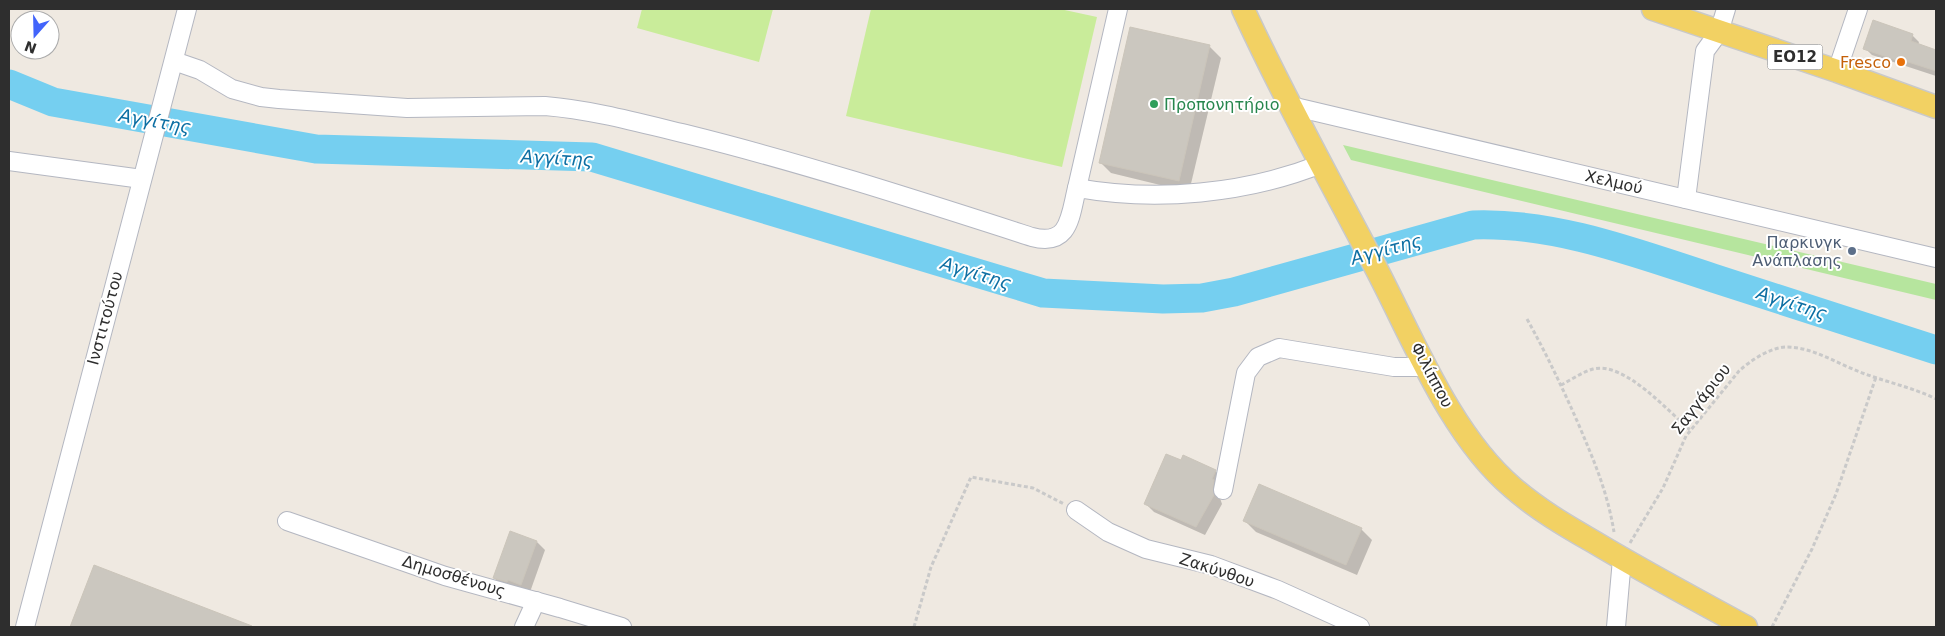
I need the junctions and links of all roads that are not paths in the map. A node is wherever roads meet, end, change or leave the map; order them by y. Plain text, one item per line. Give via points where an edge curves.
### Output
1 (187, 9) edge
2 (1118, 9) edge
3 (1243, 9) edge
4 (1653, 9) edge
5 (1726, 9) edge
6 (1858, 9) edge
7 (1719, 32) junction
8 (174, 60) junction
9 (1837, 71) junction
10 (1292, 106) junction
11 (1936, 107) edge
12 (9, 161) edge
13 (1321, 164) junction
14 (142, 179) junction
15 (1077, 188) junction
16 (1686, 199) junction
17 (1936, 258) edge
18 (1427, 368) junction
19 (1223, 490) dead end
20 (1076, 510) road end
21 (287, 521) dead end
22 (1622, 559) junction
23 (536, 601) junction
24 (25, 627) edge
25 (524, 627) edge
26 (622, 627) edge
27 (1360, 627) edge
28 (1616, 627) edge
29 (1746, 627) edge

1 - 8 street, Ινστιτούτου
2 - 15 street
3 - 10 main road, Φιλίππου
4 - 7 main road, ΕΟ12
5 - 7 street
6 - 9 street
7 - 9 main road, ΕΟ12
7 - 16 street via 1705,51
8 - 14 street, Ινστιτούτου
8 - 15 street via 232,88 270,98 407,108 545,106 634,121 832,173 1038,239 1054,238 1067,227
9 - 11 main road, ΕΟ12
10 - 13 main road, Φιλίππου
10 - 16 street, Χελμού
12 - 14 street
13 - 15 street via 1268,180 1202,191 1119,194
13 - 18 main road, Φιλίππου
14 - 24 street, Ινστιτούτου
16 - 17 street, Χελμού
18 - 19 street via 1394,367 1278,348 1258,358 1246,372
18 - 22 main road, Φιλίππου via 1474,446 1511,487 1544,512
20 - 27 street, Ζακύνθου via 1108,532 1146,548 1261,584
21 - 23 street, Δημοσθένους via 445,576
22 - 28 street
22 - 29 main road, Φιλίππου
23 - 25 street
23 - 26 street, Δημοσθένους

